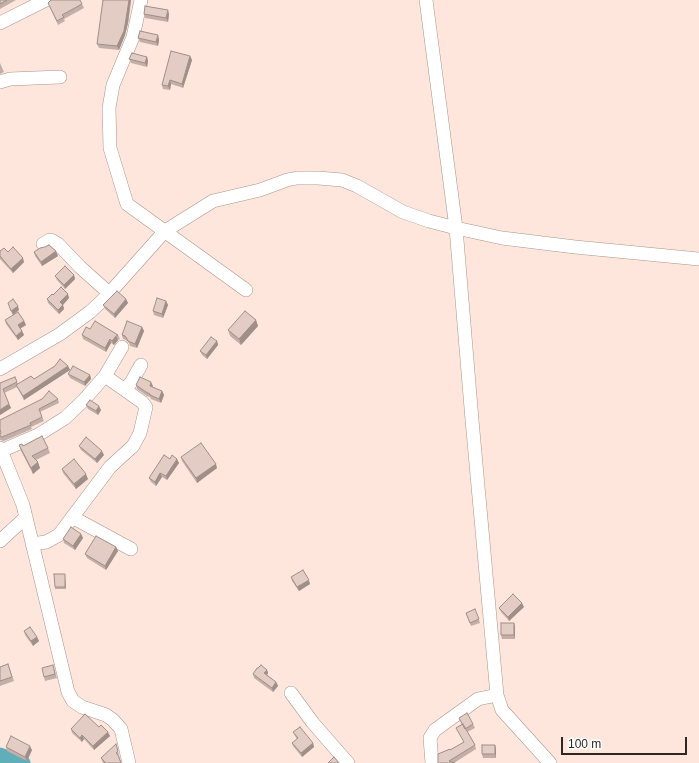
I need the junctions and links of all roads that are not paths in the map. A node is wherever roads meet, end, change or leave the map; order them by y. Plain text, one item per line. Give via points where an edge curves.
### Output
1 (46, 0) edge
2 (141, 0) edge
3 (426, 0) edge
4 (0, 23) edge
5 (60, 78) dead end
6 (0, 82) edge
7 (456, 228) junction
8 (165, 232) junction
9 (43, 244) dead end
10 (699, 258) edge
11 (246, 290) dead end
12 (109, 293) junction
13 (122, 347) dead end
14 (141, 365) dead end
15 (0, 369) edge
16 (105, 376) junction
17 (125, 390) junction
18 (1, 450) edge
19 (26, 517) junction
20 (72, 517) junction
21 (0, 541) edge
22 (32, 544) junction
23 (131, 549) dead end
24 (291, 693) dead end
25 (497, 695) junction
26 (129, 763) edge
27 (348, 763) edge
28 (432, 763) edge
29 (550, 763) edge

1 - 4 street
2 - 8 street via 133,37 113,85 109,108 110,148 127,204
3 - 7 street
5 - 6 street via 10,79
7 - 8 street via 403,212 342,180 297,178 213,201
7 - 10 street via 502,238 574,247
7 - 25 street
8 - 11 street
8 - 12 street
9 - 12 street via 50,240 58,244
12 - 15 street via 90,312 60,334
13 - 16 street
14 - 17 street
16 - 17 street
16 - 18 street via 65,418 38,435
17 - 20 street via 146,407 140,432 132,446 110,467
18 - 19 street
19 - 21 street
19 - 22 street
20 - 22 street via 59,535 46,542
20 - 23 street
22 - 26 street via 68,692 73,701 82,707 113,720 120,729
24 - 27 street via 312,723
25 - 28 street via 478,699 435,730 430,738
25 - 29 street via 502,710

